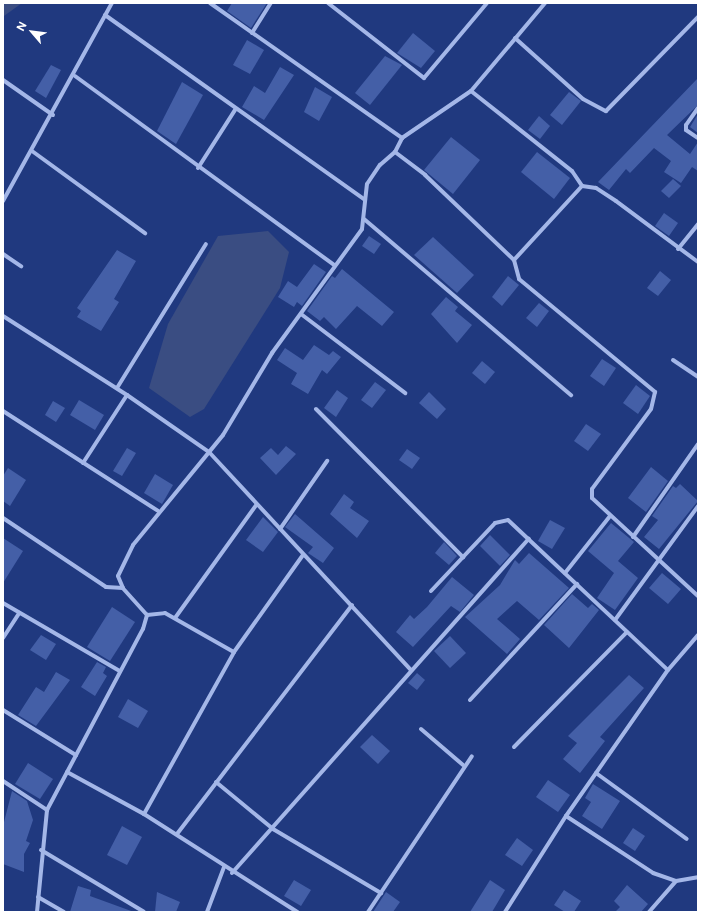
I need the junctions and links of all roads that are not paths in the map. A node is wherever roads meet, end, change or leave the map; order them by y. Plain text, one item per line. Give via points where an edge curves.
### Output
1 (112, 3) edge
2 (210, 3) edge
3 (271, 3) edge
4 (328, 3) edge
5 (487, 3) edge
6 (545, 3) edge
7 (105, 15) junction
8 (698, 17) edge
9 (252, 33) junction
10 (515, 38) junction
11 (75, 76) junction
12 (3, 80) edge
13 (471, 91) junction
14 (698, 108) edge
15 (235, 110) junction
16 (53, 115) junction
17 (402, 138) junction
18 (698, 138) edge
19 (32, 151) junction
20 (394, 152) junction
21 (198, 168) junction
22 (582, 186) junction
23 (365, 200) junction
24 (3, 201) edge
25 (364, 219) junction
26 (698, 224) edge
27 (145, 233) dead end
28 (206, 244) dead end
29 (678, 249) junction
30 (3, 254) edge
31 (514, 260) junction
32 (698, 262) edge
33 (334, 265) junction
34 (21, 266) dead end
35 (301, 314) junction
36 (3, 316) edge
37 (673, 360) dead end
38 (698, 377) edge
39 (117, 388) junction
40 (405, 393) dead end
41 (127, 395) junction
42 (571, 395) dead end
43 (316, 409) dead end
44 (3, 411) edge
45 (698, 444) edge
46 (208, 452) junction
47 (327, 461) dead end
48 (83, 463) junction
49 (257, 504) junction
50 (698, 506) edge
51 (158, 511) junction
52 (610, 516) junction
53 (3, 518) edge
54 (280, 529) junction
55 (633, 537) junction
56 (529, 539) junction
57 (303, 554) junction
58 (464, 557) junction
59 (659, 561) junction
60 (565, 573) junction
61 (577, 584) junction
62 (123, 588) junction
63 (431, 591) dead end
64 (698, 596) edge
65 (3, 603) edge
66 (352, 605) junction
67 (19, 613) junction
68 (147, 615) junction
69 (174, 618) junction
70 (615, 620) junction
71 (627, 632) junction
72 (698, 636) edge
73 (3, 638) edge
74 (234, 652) junction
75 (412, 670) junction
76 (668, 670) junction
77 (120, 671) junction
78 (470, 700) dead end
79 (3, 710) edge
80 (421, 729) dead end
81 (514, 748) dead end
82 (76, 755) junction
83 (472, 756) dead end
84 (463, 765) junction
85 (67, 772) junction
86 (596, 773) junction
87 (3, 782) edge
88 (216, 782) junction
89 (47, 810) junction
90 (144, 814) junction
91 (566, 816) junction
92 (273, 829) junction
93 (177, 834) junction
94 (687, 839) dead end
95 (41, 850) junction
96 (224, 867) junction
97 (232, 873) junction
98 (698, 877) edge
99 (676, 881) junction
100 (381, 893) junction
101 (38, 897) junction
102 (36, 912) edge
103 (64, 912) edge
104 (144, 912) edge
105 (207, 912) edge
106 (297, 912) edge
107 (368, 912) edge
108 (505, 912) edge
109 (649, 912) edge

1 - 7 street
2 - 9 street
3 - 9 street
4 - 5 street via 424,78
6 - 10 street
7 - 11 street
7 - 15 street
8 - 10 street via 606,111 583,98
9 - 17 street
10 - 13 street
11 - 16 street
11 - 21 street
12 - 16 street
13 - 17 street
13 - 22 street via 572,171
14 - 18 street via 686,130
15 - 21 street
15 - 23 street
16 - 19 street
17 - 20 street
19 - 24 street
19 - 27 street
20 - 23 street via 367,184
20 - 31 street via 425,175
21 - 33 street
22 - 29 street via 596,188 616,201
22 - 31 street
23 - 25 street
25 - 33 street via 362,230
25 - 42 street
26 - 29 street
28 - 39 street
29 - 32 street
30 - 34 street
31 - 52 street via 518,279 655,392 652,409 592,489 596,504
33 - 35 street
35 - 40 street
35 - 46 street
36 - 39 street
37 - 38 street
39 - 41 street
41 - 46 street
41 - 48 street
43 - 58 street
44 - 48 street
45 - 55 street
46 - 49 street
46 - 51 street
47 - 54 street
48 - 51 street
49 - 54 street
49 - 69 street
50 - 59 street
51 - 62 street via 121,568 118,576
52 - 55 street
52 - 60 street
53 - 62 street via 106,587
54 - 57 street
55 - 59 street
56 - 58 street via 508,520 501,520
56 - 60 street
56 - 75 street
57 - 66 street
57 - 74 street
58 - 63 street
59 - 64 street
59 - 70 street
60 - 61 street
61 - 70 street
61 - 78 street
62 - 68 street
65 - 67 street
66 - 75 street
66 - 88 street
67 - 73 street
67 - 77 street
68 - 69 street via 159,612
68 - 77 street via 143,630
69 - 74 street
70 - 71 street
71 - 76 street
71 - 81 street
72 - 76 street
74 - 90 street
75 - 92 street
76 - 86 street
77 - 82 street
79 - 82 street
80 - 84 street
82 - 85 street
83 - 84 street
84 - 100 street
85 - 89 street
85 - 90 street
86 - 91 street
86 - 94 street
87 - 89 street
88 - 92 street
88 - 93 street
89 - 95 street
90 - 93 street
91 - 99 street via 634,864
91 - 108 street
92 - 97 street
92 - 100 street
93 - 96 street
95 - 101 street
95 - 104 street
96 - 97 street
96 - 105 street
97 - 106 street
98 - 99 street
99 - 109 street
100 - 107 street
101 - 102 street
101 - 103 street

